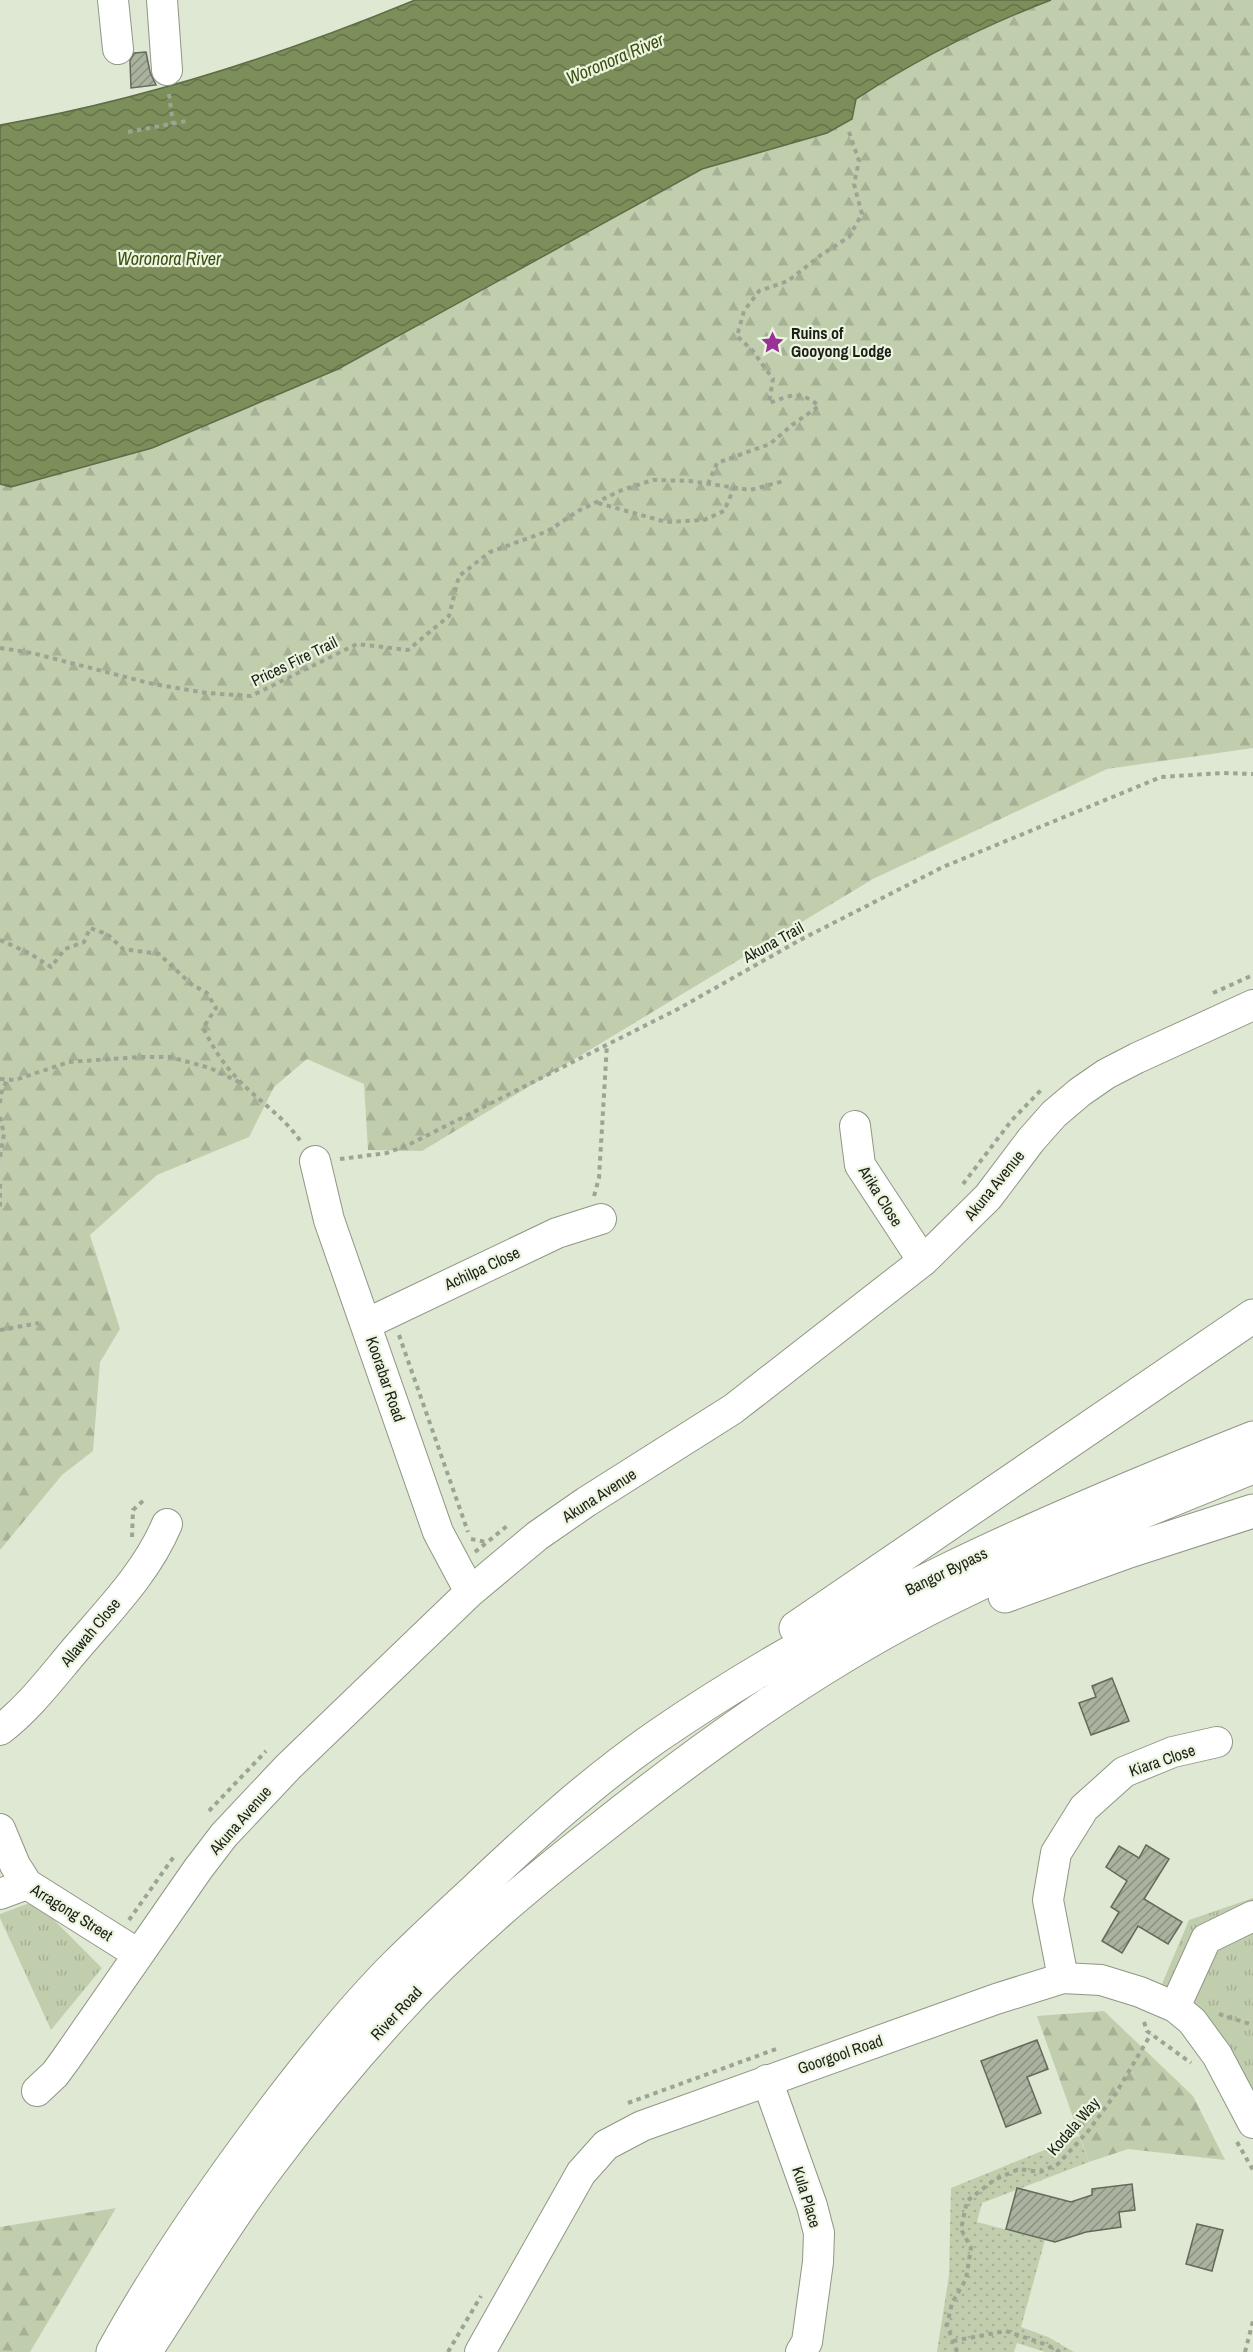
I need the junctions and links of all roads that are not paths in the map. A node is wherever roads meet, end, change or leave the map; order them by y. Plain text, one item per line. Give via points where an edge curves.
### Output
1 (113, 0) edge
2 (162, 0) edge
3 (118, 49) dead end
4 (167, 70) dead end
5 (1253, 1005) edge
6 (855, 1126) dead end
7 (315, 1161) road end
8 (593, 1221) road end
9 (923, 1261) junction
10 (1253, 1316) edge
11 (379, 1318) junction
12 (1253, 1438) edge
13 (1253, 1467) edge
14 (1253, 1511) edge
15 (167, 1524) dead end
16 (470, 1592) junction
17 (0, 1730) edge
18 (656, 1738) junction
19 (717, 1740) junction
20 (1217, 1742) dead end
21 (0, 1829) edge
22 (13, 1889) edge
23 (1253, 1916) edge
24 (138, 1954) junction
25 (1063, 1978) junction
26 (1165, 2003) junction
27 (767, 2080) junction
28 (37, 2091) dead end
29 (1242, 2128) edge
30 (114, 2352) edge
31 (145, 2352) edge
32 (480, 2352) edge
33 (801, 2352) edge

1 - 3 street
2 - 4 street
5 - 9 street, Akuna Avenue via 1137,1058 1080,1092 1054,1114 988,1197
6 - 9 street, Arika Close via 860,1165
7 - 11 street, Koorabar Road via 328,1220
8 - 11 street, Achilpa Close via 557,1233
9 - 16 street, Akuna Avenue via 733,1409 567,1515 508,1558
10 - 18 main road via 734,1670
11 - 16 street, Koorabar Road via 438,1532
12 - 18 main road, Bangor Bypass via 932,1576 810,1641
13 - 19 main road, Bangor Bypass via 1090,1535 925,1611 788,1692
14 - 19 main road via 991,1601
15 - 17 street, Allawah Close via 157,1548 126,1590 32,1701
16 - 24 street, Akuna Avenue via 252,1803 198,1869
18 - 30 main road, River Road via 523,1845 395,1966 323,2046 229,2169 137,2308
19 - 31 main road, River Road via 630,1804 511,1901 396,2011 268,2166
20 - 25 street, Kiara Close via 1173,1752 1124,1772 1084,1808 1056,1853 1048,1899
21 - 22 street, Arragong Street via 15,1865
22 - 24 street, Arragong Street
23 - 26 street via 1206,1939
24 - 28 street, Akuna Avenue via 55,2074
25 - 26 street, Goorgool Road via 1101,1980
25 - 27 street, Goorgool Road
26 - 29 street, Goorgool Road via 1192,2021 1217,2055
27 - 32 street, Goorgool Road via 642,2126 606,2145 581,2173
27 - 33 street, Kula Place via 819,2233 807,2342

